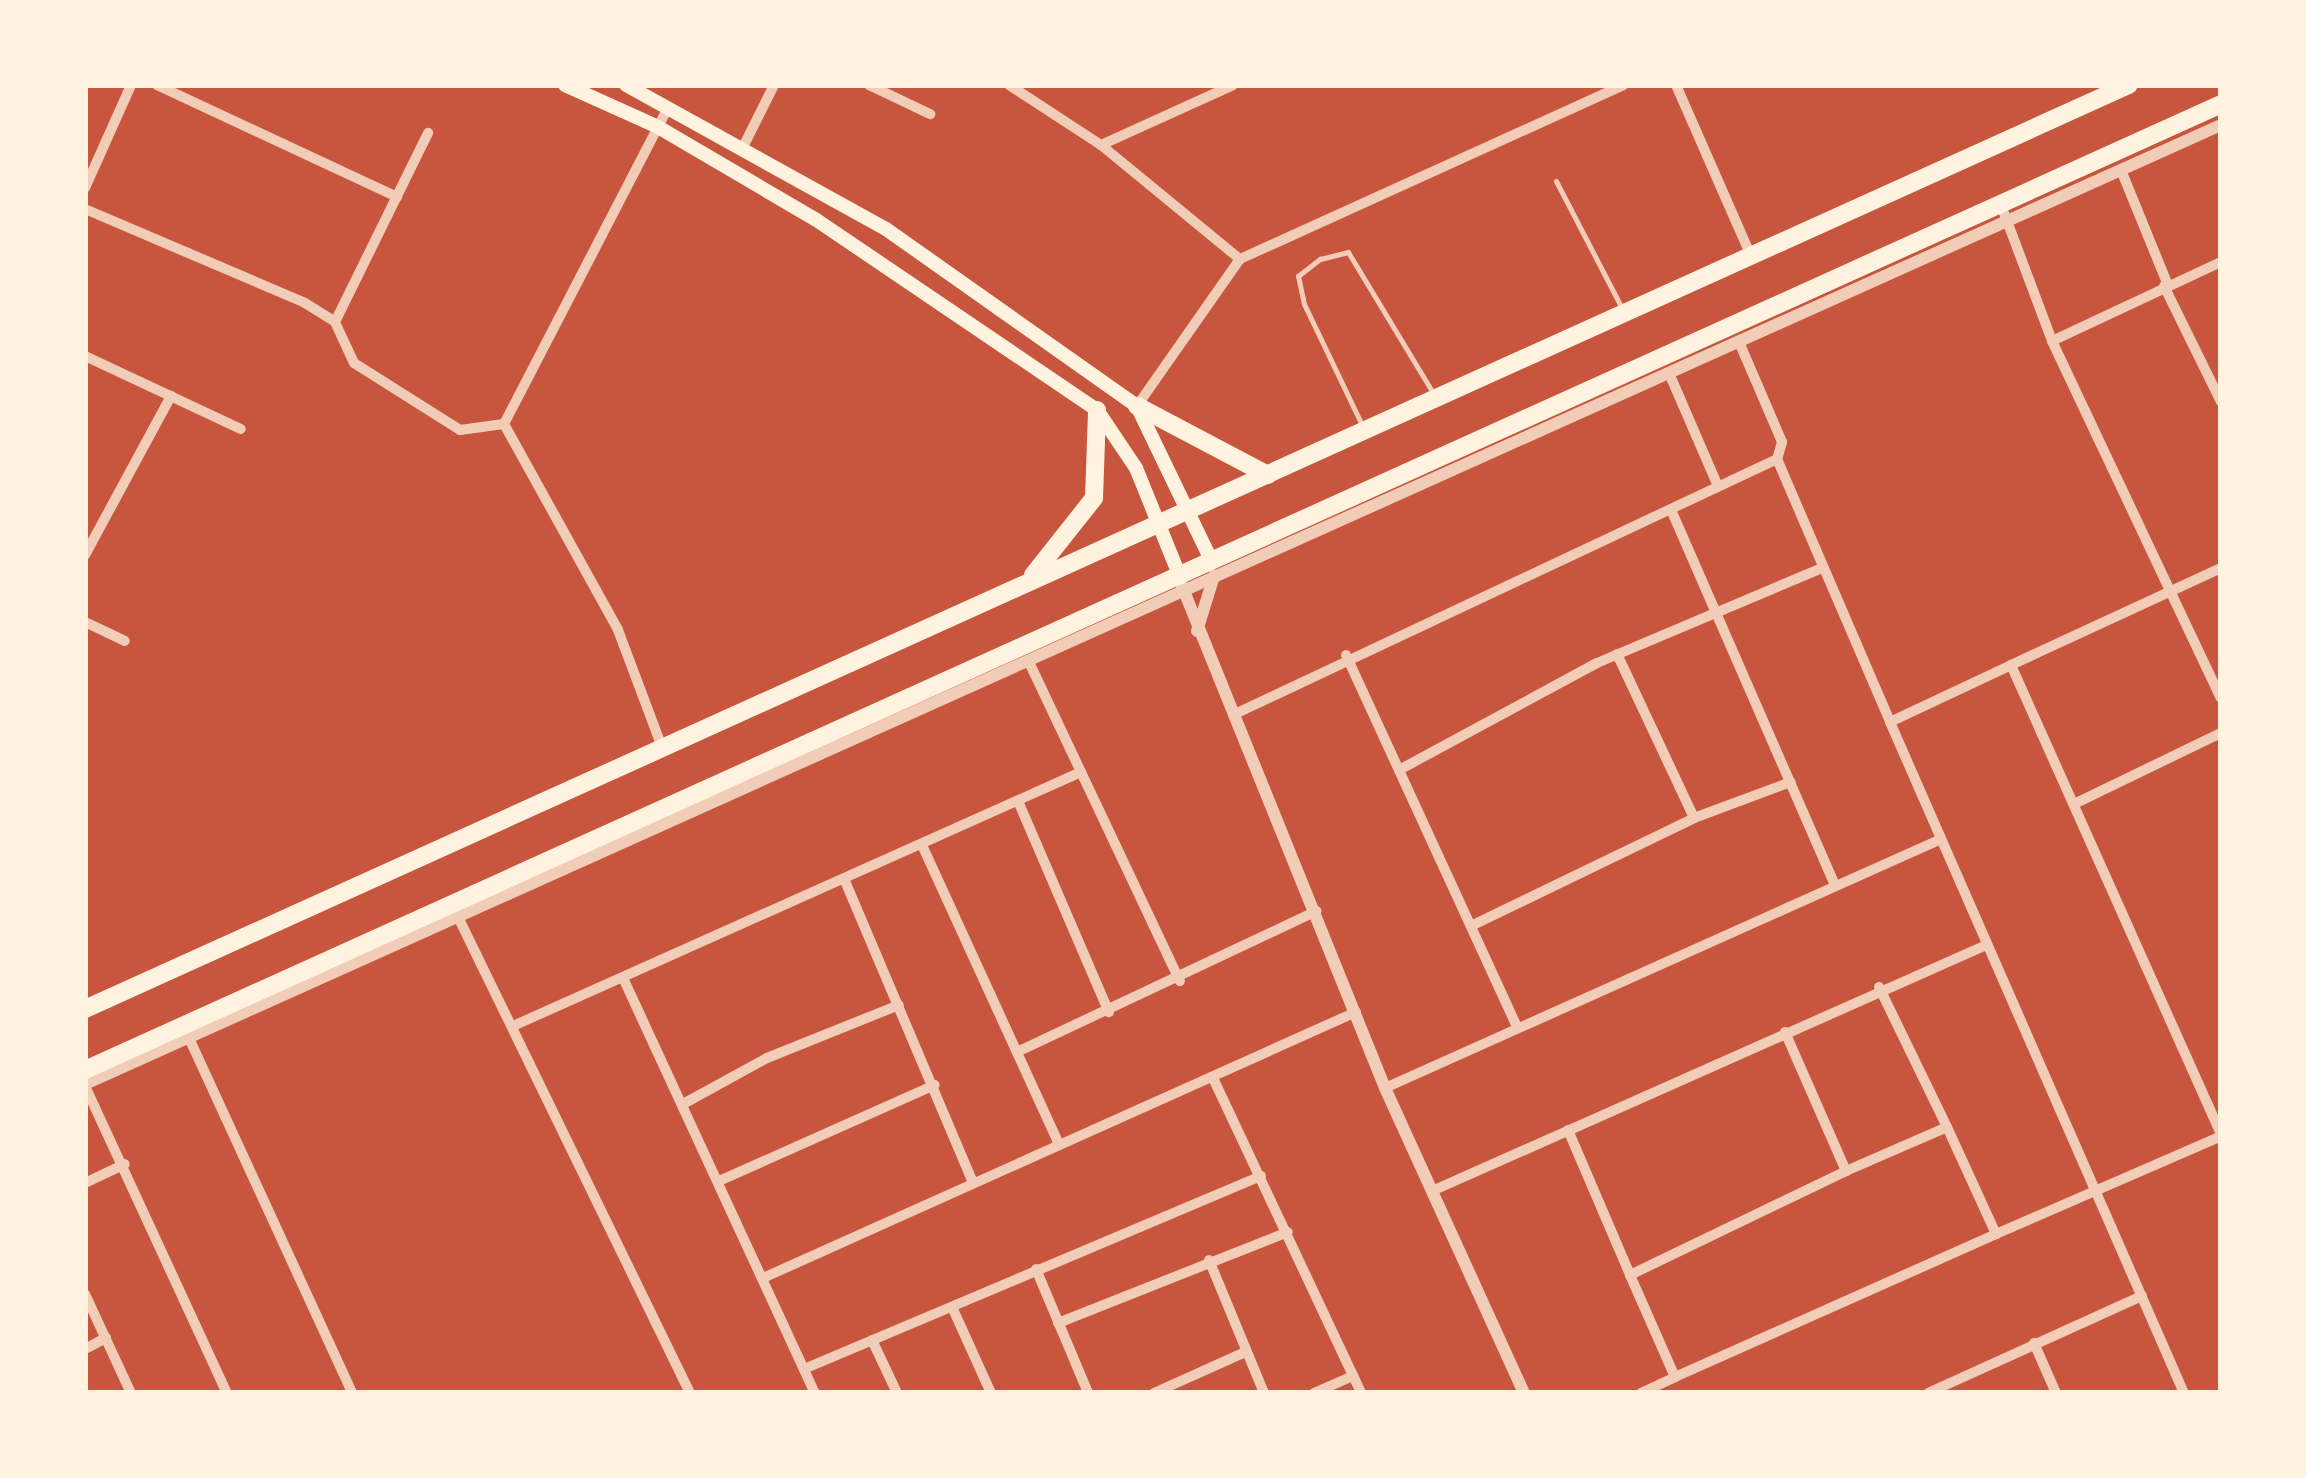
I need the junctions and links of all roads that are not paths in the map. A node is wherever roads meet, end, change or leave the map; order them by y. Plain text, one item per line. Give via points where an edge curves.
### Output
1 (131, 85) edge
2 (157, 85) edge
3 (564, 85) edge
4 (626, 85) edge
5 (774, 85) edge
6 (869, 85) edge
7 (1008, 85) edge
8 (1233, 85) edge
9 (1595, 85) edge
10 (1623, 85) edge
11 (1676, 85) edge
12 (2129, 85) edge
13 (654, 92) edge
14 (1608, 92) junction
15 (2221, 104) edge
16 (668, 107) junction
17 (930, 114) dead end
18 (2221, 124) edge
19 (658, 127) junction
20 (428, 133) dead end
21 (744, 145) junction
22 (1100, 145) junction
23 (2121, 170) junction
24 (1556, 182) dead end
25 (85, 188) edge
26 (397, 197) junction
27 (85, 209) edge
28 (2003, 213) junction
29 (1240, 259) junction
30 (1753, 261) junction
31 (2221, 262) edge
32 (2166, 286) junction
33 (1626, 317) junction
34 (336, 322) junction
35 (2052, 340) junction
36 (1739, 342) junction
37 (85, 356) edge
38 (1669, 374) junction
39 (2218, 386) edge
40 (171, 396) junction
41 (1437, 400) junction
42 (2221, 402) edge
43 (1136, 406) junction
44 (1097, 410) junction
45 (504, 424) junction
46 (241, 429) dead end
47 (1365, 432) junction
48 (1777, 459) junction
49 (1268, 475) junction
50 (1718, 486) junction
51 (1186, 510) junction
52 (1672, 512) junction
53 (1161, 523) junction
54 (85, 555) edge
55 (1824, 567) junction
56 (2221, 568) edge
57 (1213, 570) junction
58 (1026, 583) junction
59 (1181, 584) junction
60 (2170, 590) junction
61 (1710, 614) junction
62 (85, 622) edge
63 (1197, 631) junction
64 (125, 642) dead end
65 (1346, 654) junction
66 (1617, 654) junction
67 (1029, 662) junction
68 (2011, 665) junction
69 (2221, 698) edge
70 (1236, 713) junction
71 (1890, 722) junction
72 (2221, 733) edge
73 (662, 747) junction
74 (1400, 770) junction
75 (1081, 772) junction
76 (1792, 782) junction
77 (1018, 801) junction
78 (2074, 804) junction
79 (1694, 818) junction
80 (1939, 840) junction
81 (922, 845) junction
82 (845, 881) junction
83 (1834, 883) junction
84 (1316, 911) junction
85 (460, 921) junction
86 (1473, 925) junction
87 (1984, 946) junction
88 (624, 980) junction
89 (1180, 981) junction
90 (1879, 986) junction
91 (899, 1005) junction
92 (85, 1010) edge
93 (1109, 1012) junction
94 (1356, 1012) junction
95 (512, 1026) junction
96 (1517, 1027) junction
97 (1785, 1032) junction
98 (188, 1038) junction
99 (1017, 1052) junction
100 (85, 1070) edge
101 (1213, 1078) junction
102 (85, 1085) edge
103 (935, 1085) junction
104 (1385, 1088) junction
105 (683, 1104) junction
106 (1947, 1128) junction
107 (1568, 1130) junction
108 (2221, 1135) edge
109 (1059, 1144) junction
110 (125, 1164) junction
111 (1846, 1170) junction
112 (1261, 1176) junction
113 (718, 1181) junction
114 (85, 1183) edge
115 (973, 1183) junction
116 (1432, 1191) junction
117 (2098, 1192) junction
118 (1288, 1232) junction
119 (1996, 1234) junction
120 (1209, 1260) junction
121 (1036, 1268) junction
122 (1630, 1274) junction
123 (763, 1278) junction
124 (85, 1294) edge
125 (2142, 1296) junction
126 (952, 1308) junction
127 (1058, 1323) junction
128 (106, 1338) junction
129 (872, 1340) junction
130 (2034, 1343) junction
131 (85, 1349) edge
132 (1243, 1353) junction
133 (804, 1369) junction
134 (1353, 1376) junction
135 (1675, 1377) junction
136 (347, 1391) edge
137 (1934, 1392) edge
138 (131, 1393) edge
139 (227, 1393) edge
140 (690, 1393) edge
141 (815, 1393) edge
142 (897, 1393) edge
143 (991, 1393) edge
144 (1088, 1393) edge
145 (1154, 1393) edge
146 (1264, 1393) edge
147 (1314, 1393) edge
148 (1361, 1393) edge
149 (1524, 1393) edge
150 (1641, 1393) edge
151 (2056, 1393) edge
152 (2184, 1393) edge

1 - 25 street
2 - 26 street
3 - 19 main road
4 - 13 main road
5 - 21 street
6 - 17 street
7 - 22 street
8 - 22 street
9 - 14 street
10 - 14 street
11 - 30 street
12 - 30 highway
13 - 16 main road
14 - 29 street
15 - 28 highway
16 - 19 street
16 - 21 main road
18 - 23 street
19 - 44 main road via 815,219
19 - 45 street
20 - 26 street
21 - 43 main road via 886,230
22 - 29 street
23 - 28 street
23 - 32 street
24 - 33 lane
26 - 34 street
27 - 34 street
28 - 35 street
28 - 36 street
28 - 57 highway
29 - 43 street
30 - 33 highway
31 - 32 street
32 - 35 street
32 - 39 street
33 - 41 highway
34 - 45 street via 354,364 460,430
35 - 60 street
36 - 38 street
36 - 48 street via 1782,442
37 - 40 street
38 - 50 street
38 - 57 street
39 - 42 street
40 - 46 street
40 - 54 street
41 - 47 highway
41 - 47 lane via 1348,252 1320,258 1298,276 1304,304
43 - 49 highway
43 - 51 main road
44 - 53 main road
44 - 58 highway via 1094,498
45 - 73 street via 618,630
47 - 49 highway
48 - 50 street
48 - 55 street
49 - 51 highway
50 - 52 street
51 - 53 highway
51 - 57 main road
52 - 61 street
52 - 65 street
53 - 58 highway
53 - 59 main road
55 - 61 street
55 - 71 street
56 - 60 street
57 - 59 highway
57 - 63 street
58 - 73 highway
59 - 63 street
59 - 67 street
59 - 100 highway
60 - 68 street
60 - 69 street
61 - 66 street
61 - 76 street
62 - 64 street
63 - 70 street
65 - 70 street
65 - 74 street
66 - 74 street
66 - 79 street
67 - 75 street
67 - 85 street
68 - 71 street
68 - 78 street
70 - 84 street
71 - 80 street
72 - 78 street
73 - 92 highway
74 - 86 street
75 - 77 street
75 - 89 street
76 - 79 street
76 - 83 street
77 - 81 street
77 - 93 street
78 - 108 street
79 - 86 street
80 - 83 street
80 - 87 street
81 - 82 street
81 - 99 street
82 - 88 street
82 - 91 street
83 - 96 street
84 - 89 street
84 - 94 street
85 - 95 street
85 - 98 street
86 - 96 street
87 - 90 street
87 - 117 street
88 - 95 street
88 - 105 street
89 - 93 street
90 - 97 street
90 - 106 street
91 - 103 street
91 - 105 street via 767,1058
93 - 99 street
94 - 101 street
94 - 104 street
95 - 140 street
96 - 104 street
97 - 107 street
97 - 111 street
98 - 102 street
98 - 136 street
99 - 109 street
101 - 109 street
101 - 112 street
102 - 110 street
103 - 113 street
103 - 115 street
104 - 116 street
105 - 113 street
106 - 111 street
106 - 119 street
107 - 116 street
107 - 122 street
108 - 117 street
109 - 115 street
110 - 114 street
110 - 139 street
111 - 122 street
112 - 118 street
112 - 121 street
113 - 123 street
115 - 123 street
116 - 149 street
117 - 119 street
117 - 125 street
118 - 120 street
118 - 134 street
119 - 135 street
120 - 127 street
120 - 132 street
121 - 126 street
121 - 127 street
122 - 135 street
123 - 133 street
124 - 128 street
125 - 130 street
125 - 152 street
126 - 129 street
126 - 143 street
127 - 144 street
128 - 131 street
128 - 138 street
129 - 133 street
129 - 142 street
130 - 137 street
130 - 151 street
132 - 145 street
132 - 146 street
133 - 141 street
134 - 147 street
134 - 148 street
135 - 150 street

